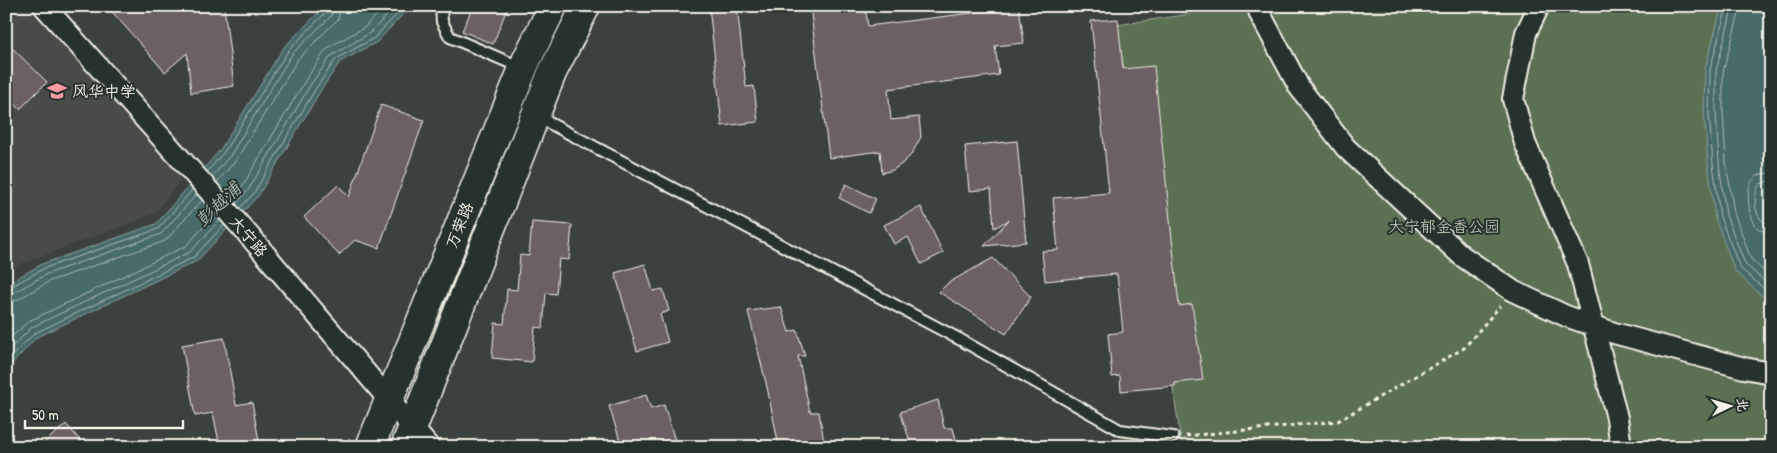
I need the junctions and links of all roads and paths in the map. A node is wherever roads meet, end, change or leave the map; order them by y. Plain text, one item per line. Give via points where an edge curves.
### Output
1 (44, 6) edge
2 (441, 6) edge
3 (553, 6) edge
4 (586, 6) edge
5 (1258, 6) edge
6 (1540, 6) edge
7 (523, 68) junction
8 (535, 116) junction
9 (1513, 291) junction
10 (1592, 325) junction
11 (1771, 373) edge
12 (389, 400) junction
13 (1173, 437) joint
14 (415, 440) edge
15 (370, 447) edge
16 (1620, 447) edge

1 - 12 street, 大宁路 via 253,240
2 - 7 lane via 442,22 450,37
3 - 7 main road, 万荣路
4 - 8 main road, 万荣路 via 552,73
5 - 9 street via 1299,87 1346,148 1462,256
6 - 10 street via 1526,33 1513,99 1525,142 1578,264
7 - 12 main road, 万荣路
8 - 13 lane via 961,340 1120,430
8 - 14 main road, 万荣路
9 - 10 street
9 - 13 path via 1464,348 1338,421
10 - 11 street
10 - 16 street via 1617,418
12 - 14 street, 大宁路
12 - 15 main road, 万荣路

